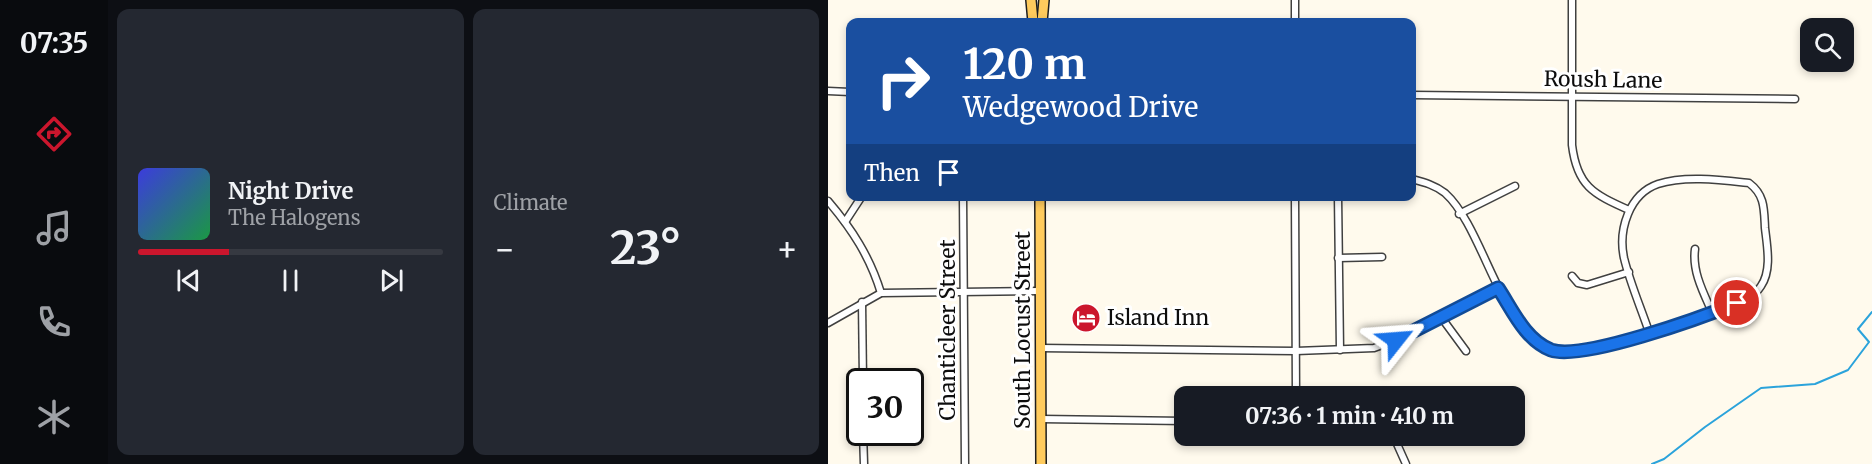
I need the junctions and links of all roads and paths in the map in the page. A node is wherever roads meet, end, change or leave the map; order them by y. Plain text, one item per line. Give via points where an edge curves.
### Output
1 (1031, 0) edge
2 (1044, 0) edge
3 (1294, 0) edge
4 (1572, 0) edge
5 (1033, 18) edge
6 (1042, 18) edge
7 (1294, 18) edge
8 (828, 91) edge
9 (846, 92) edge
10 (1416, 95) edge
11 (1571, 96) junction
12 (1795, 99) dead end
13 (1416, 180) edge
14 (1515, 186) dead end
15 (828, 201) edge
16 (859, 201) edge
17 (963, 201) edge
18 (1040, 201) edge
19 (1296, 201) edge
20 (1338, 201) edge
21 (1629, 210) junction
22 (1459, 214) junction
23 (845, 222) junction
24 (1695, 249) dead end
25 (1382, 257) dead end
26 (1338, 258) junction
27 (1629, 272) junction
28 (1572, 276) dead end
29 (1498, 288) junction
30 (1041, 291) junction
31 (964, 292) junction
32 (881, 293) junction
33 (862, 302) junction
34 (1712, 312) junction
35 (1441, 316) junction
36 (828, 323) edge
37 (1649, 332) junction
38 (1041, 348) junction
39 (1340, 350) junction
40 (1296, 351) junction
41 (1466, 351) dead end
42 (863, 368) edge
43 (1296, 386) edge
44 (1041, 419) junction
45 (1174, 421) edge
46 (863, 446) edge
47 (1398, 446) edge
48 (864, 464) edge
49 (965, 464) edge
50 (1041, 464) edge
51 (1406, 464) edge

1 - 5 main road
2 - 6 main road
3 - 7 street
4 - 11 street
8 - 9 street
10 - 11 street, Roush Lane
11 - 12 street, Roush Lane
11 - 21 street via 1575,168 1587,185
13 - 22 street via 1445,194
14 - 22 street
15 - 23 street
16 - 23 street
17 - 31 street, Chanticleer Street
18 - 30 main road, South Locust Street
19 - 40 street
20 - 26 street
21 - 27 street via 1623,240
21 - 34 street via 1643,193 1674,181 1732,181 1749,183 1759,191 1767,272 1762,285 1751,297
22 - 29 street
23 - 32 street via 874,270
24 - 34 street via 1699,284
25 - 26 street
26 - 39 street
27 - 28 street via 1587,285
27 - 37 street
29 - 35 street
29 - 37 street via 1520,323 1536,341 1551,350 1568,353 1595,349
30 - 31 street
30 - 38 main road, South Locust Street
31 - 32 street
31 - 49 street, Chanticleer Street
32 - 33 street
33 - 36 street
33 - 42 street
34 - 37 street
35 - 39 street via 1374,348
35 - 41 street
38 - 40 street
38 - 44 main road, South Locust Street
39 - 40 street
40 - 43 street
44 - 45 street
44 - 50 main road, South Locust Street
46 - 48 street
47 - 51 street

